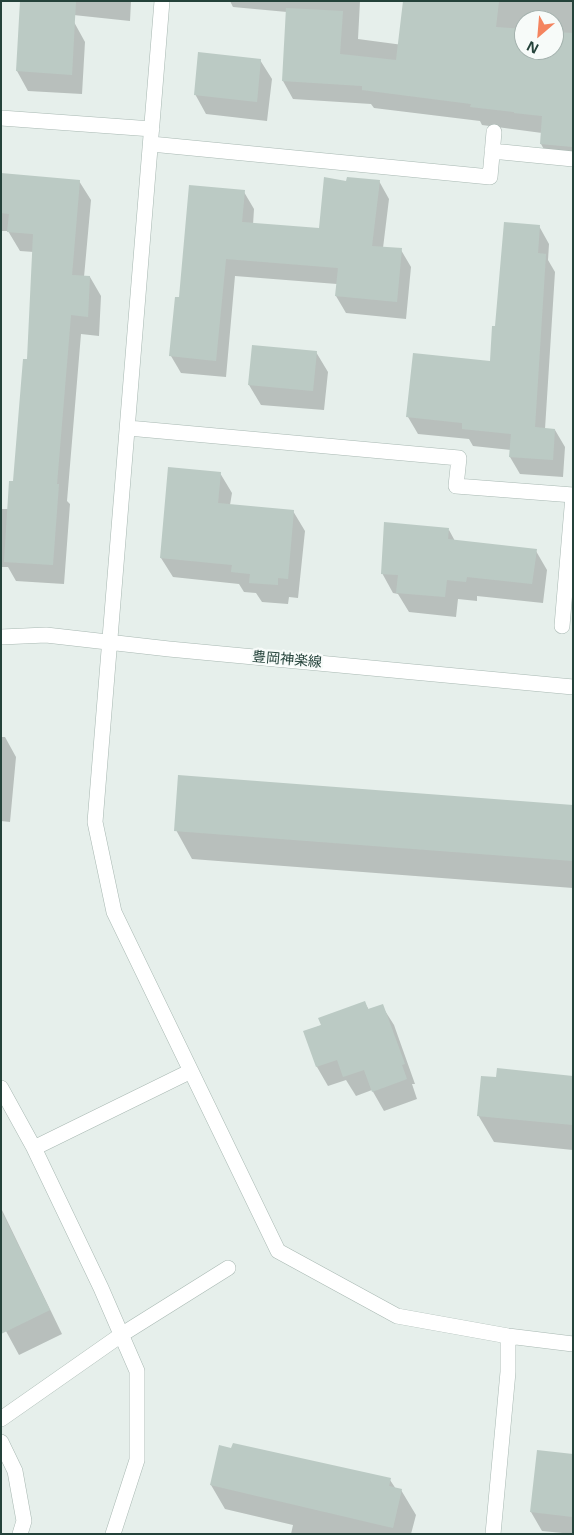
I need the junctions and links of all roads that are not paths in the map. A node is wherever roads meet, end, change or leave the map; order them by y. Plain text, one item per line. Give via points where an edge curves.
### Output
1 (162, 1) edge
2 (1, 118) edge
3 (152, 129) junction
4 (494, 132) dead end
5 (151, 144) junction
6 (492, 151) junction
7 (573, 159) edge
8 (128, 428) junction
9 (573, 495) edge
10 (562, 626) dead end
11 (1, 636) edge
12 (110, 642) junction
13 (573, 687) edge
14 (191, 1071) junction
15 (1, 1088) edge
16 (34, 1148) junction
17 (228, 1268) dead end
18 (121, 1335) junction
19 (508, 1336) junction
20 (573, 1344) edge
21 (1, 1419) edge
22 (1, 1442) edge
23 (20, 1534) edge
24 (113, 1534) edge
25 (493, 1534) edge

1 - 3 street
2 - 3 street
3 - 5 street
4 - 6 street
5 - 6 street via 490,177
5 - 8 street
6 - 7 street
8 - 9 street via 459,458 456,486
8 - 12 street
9 - 10 street
11 - 12 street, 豊岡神楽線 via 46,635
12 - 13 street, 豊岡神楽線
12 - 14 street via 95,822 114,912
14 - 16 street
14 - 19 street via 278,1251 397,1316
15 - 16 street
16 - 18 street
17 - 18 street
18 - 21 street
18 - 24 street via 137,1371 137,1460
19 - 20 street
19 - 25 street via 508,1372
22 - 23 street via 16,1471 24,1521

